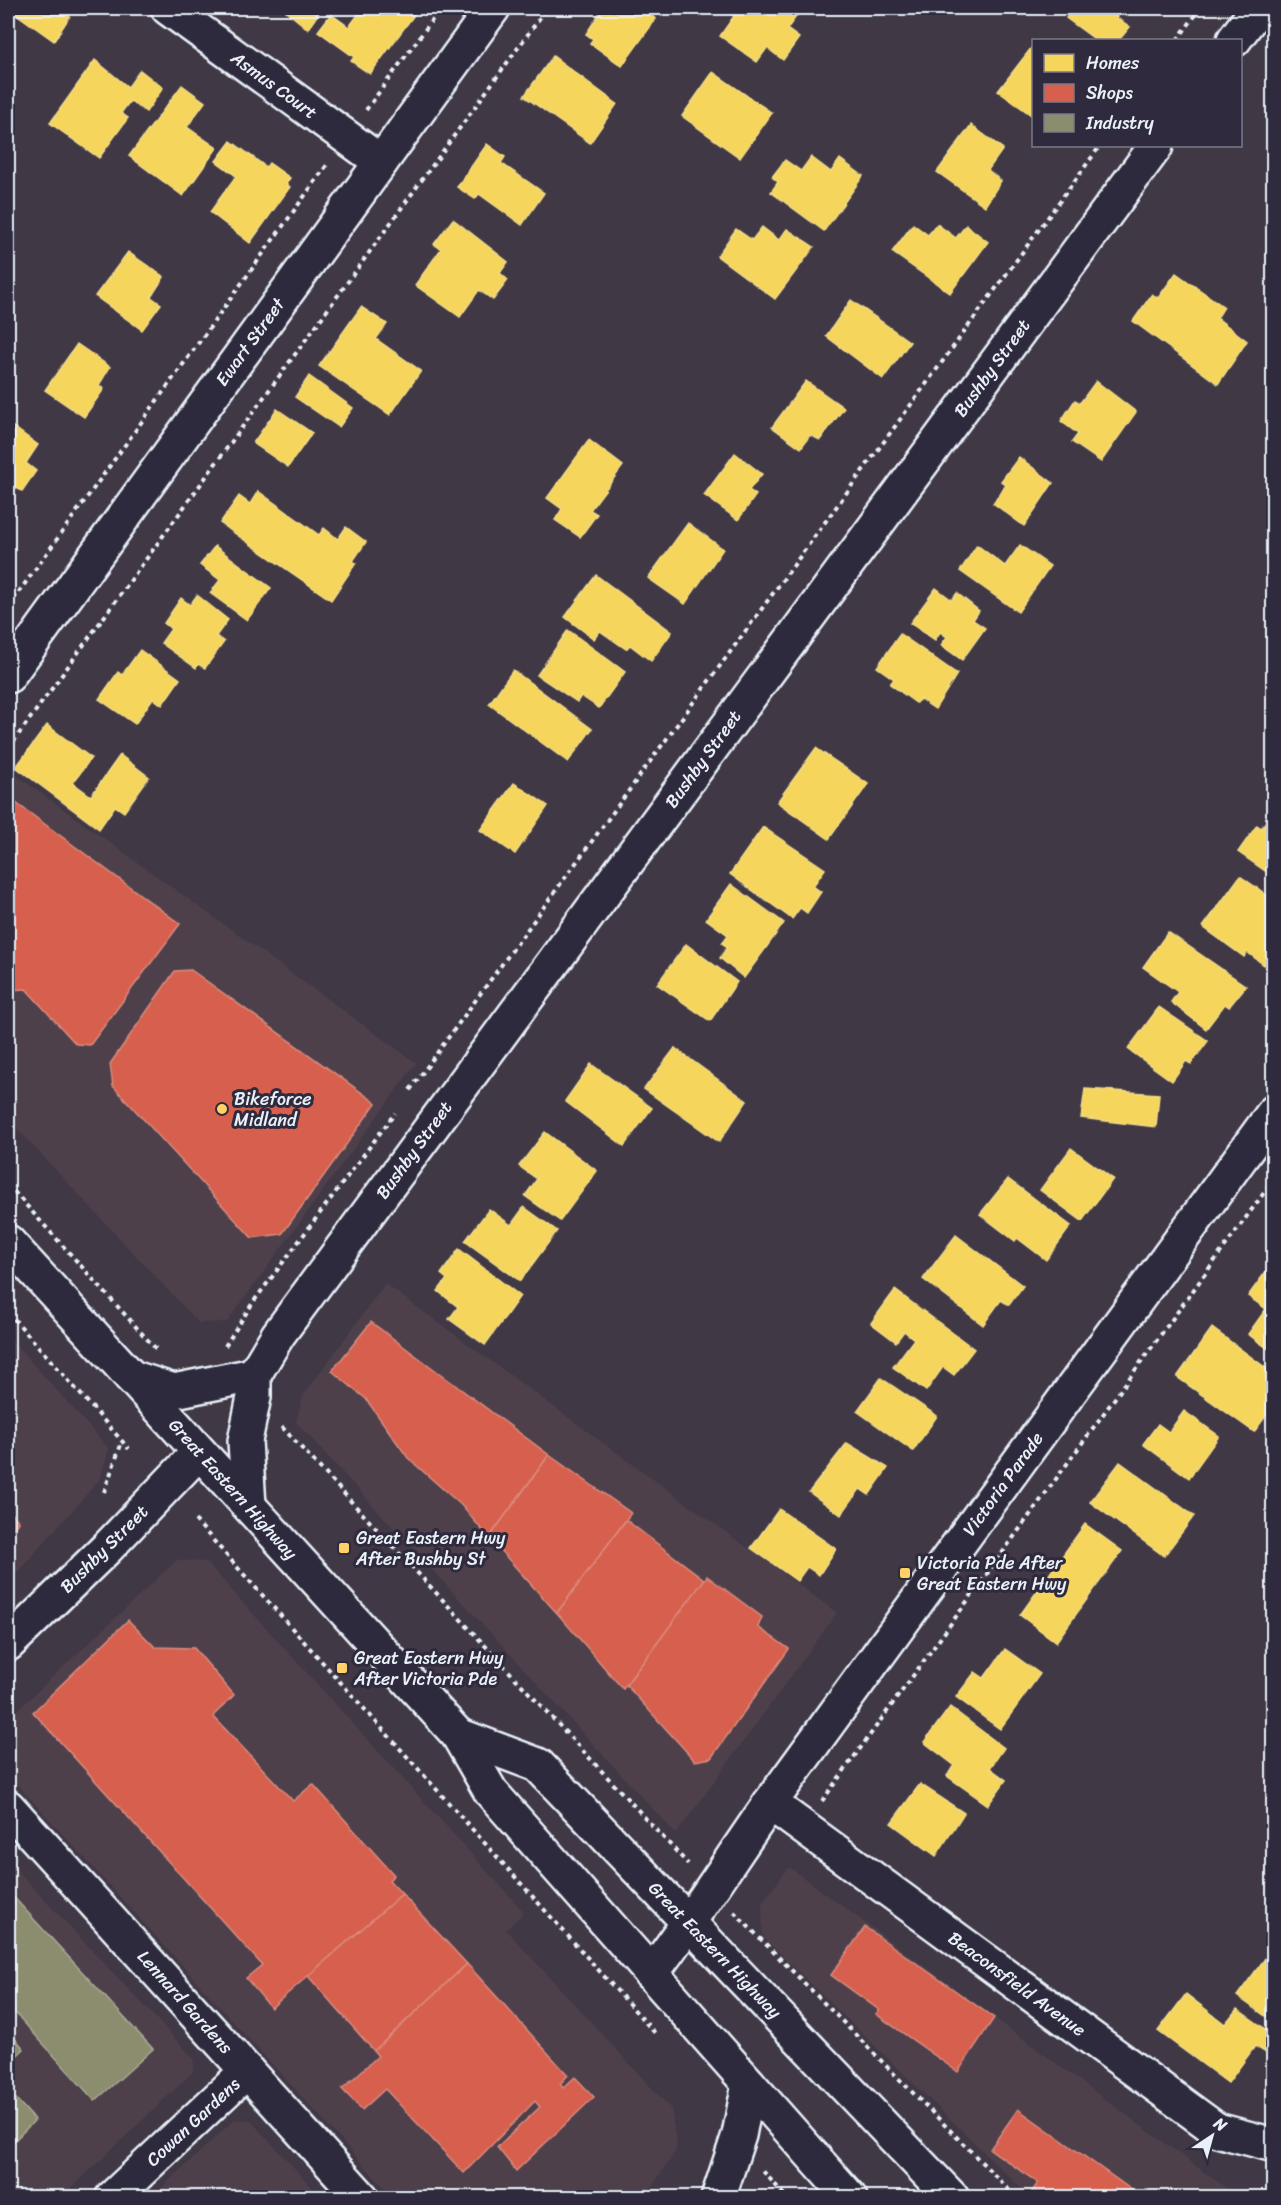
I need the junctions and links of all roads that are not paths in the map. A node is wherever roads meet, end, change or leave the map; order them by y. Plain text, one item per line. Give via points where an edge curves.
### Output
1 (168, 8) edge
2 (493, 8) edge
3 (1258, 8) edge
4 (1235, 39) edge
5 (1155, 147) edge
6 (381, 162) junction
7 (8, 676) edge
8 (1274, 1112) edge
9 (8, 1242) edge
10 (131, 1377) junction
11 (254, 1386) junction
12 (199, 1452) junction
13 (249, 1506) junction
14 (8, 1644) edge
15 (458, 1736) junction
16 (770, 1803) junction
17 (8, 1807) edge
18 (689, 1924) junction
19 (651, 1974) junction
20 (247, 2072) junction
21 (749, 2084) junction
22 (900, 2143) junction
23 (1274, 2145) edge
24 (112, 2198) edge
25 (362, 2198) edge
26 (718, 2198) edge
27 (850, 2198) edge
28 (952, 2198) edge
29 (962, 2198) edge

1 - 6 main road, Asmus Court
2 - 6 main road, Ewart Street
3 - 4 main road
5 - 11 main road, Bushby Street via 281,1330
6 - 7 main road, Ewart Street
8 - 16 main road, Victoria Parade
9 - 10 main road, Great Eastern Highway
10 - 11 main road via 174,1391 216,1385
10 - 12 main road, Great Eastern Highway
11 - 13 main road, Bushby Street via 245,1441
12 - 13 main road, Great Eastern Highway
12 - 14 main road, Bushby Street
13 - 15 main road, Great Eastern Highway
15 - 18 main road, Great Eastern Highway via 538,1765
15 - 19 main road, Great Eastern Highway via 491,1792
16 - 18 main road, Victoria Parade
16 - 23 main road, Beaconsfield Avenue via 1217,2130
17 - 20 main road, Lennard Gardens
18 - 19 main road, Victoria Parade
18 - 22 main road, Great Eastern Highway
19 - 21 main road, Great Eastern Highway
20 - 24 main road, Cowan Gardens
20 - 25 main road, Lennard Gardens
21 - 26 main road via 739,2135
21 - 27 main road, Great Eastern Highway
22 - 28 main road, Great Eastern Highway
22 - 29 main road

